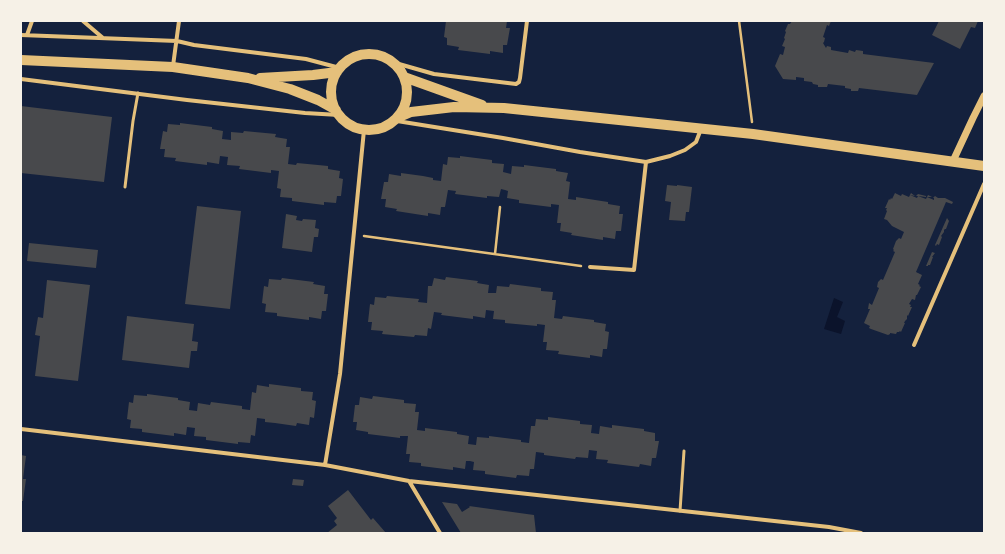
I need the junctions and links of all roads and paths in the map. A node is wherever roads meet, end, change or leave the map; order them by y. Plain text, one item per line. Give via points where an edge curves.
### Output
1 (32, 21) edge
2 (83, 21) edge
3 (179, 21) edge
4 (527, 21) edge
5 (739, 21) edge
6 (21, 35) edge
7 (27, 35) junction
8 (103, 38) junction
9 (176, 41) junction
10 (21, 60) edge
11 (392, 62) junction
12 (173, 67) junction
13 (339, 70) junction
14 (404, 77) junction
15 (248, 78) junction
16 (21, 79) edge
17 (138, 93) junction
18 (984, 96) edge
19 (489, 108) junction
20 (338, 112) junction
21 (396, 119) junction
22 (701, 128) junction
23 (364, 130) junction
24 (753, 134) junction
25 (953, 161) junction
26 (646, 162) junction
27 (984, 166) edge
28 (984, 184) edge
29 (125, 187) dead end
30 (983, 191) edge
31 (500, 207) dead end
32 (354, 235) junction
33 (495, 254) junction
34 (590, 267) joint
35 (914, 345) dead end
36 (21, 429) edge
37 (684, 451) dead end
38 (325, 465) junction
39 (409, 481) junction
40 (680, 511) junction
41 (440, 533) edge
42 (862, 533) edge

1 - 7 street
2 - 8 street
3 - 9 street
4 - 11 street via 520,78 516,84 434,74
5 - 24 path
6 - 7 street
7 - 8 street
8 - 9 street
9 - 12 street
9 - 13 street via 306,59
10 - 12 main road
11 - 13 main road via 375,54 368,55 356,57
11 - 14 main road
12 - 15 main road
13 - 15 main road via 312,75
13 - 20 main road via 333,81 332,91 332,101
14 - 19 main road
14 - 21 main road via 407,99
15 - 20 main road via 290,89 318,100
16 - 17 street
17 - 20 street via 305,113
17 - 29 lane via 132,121
18 - 25 street
19 - 21 main road via 411,112
19 - 22 main road
20 - 23 main road via 350,124
21 - 23 main road via 376,130
21 - 26 street
22 - 24 main road
22 - 26 street via 696,142 685,150
23 - 32 street
24 - 25 main road
25 - 27 main road
26 - 34 street via 634,270
28 - 30 street
30 - 35 street
31 - 33 path
32 - 33 path
32 - 38 street via 340,374
33 - 34 path
36 - 38 street
37 - 40 lane
38 - 39 street
39 - 40 street
39 - 41 street
40 - 42 street

